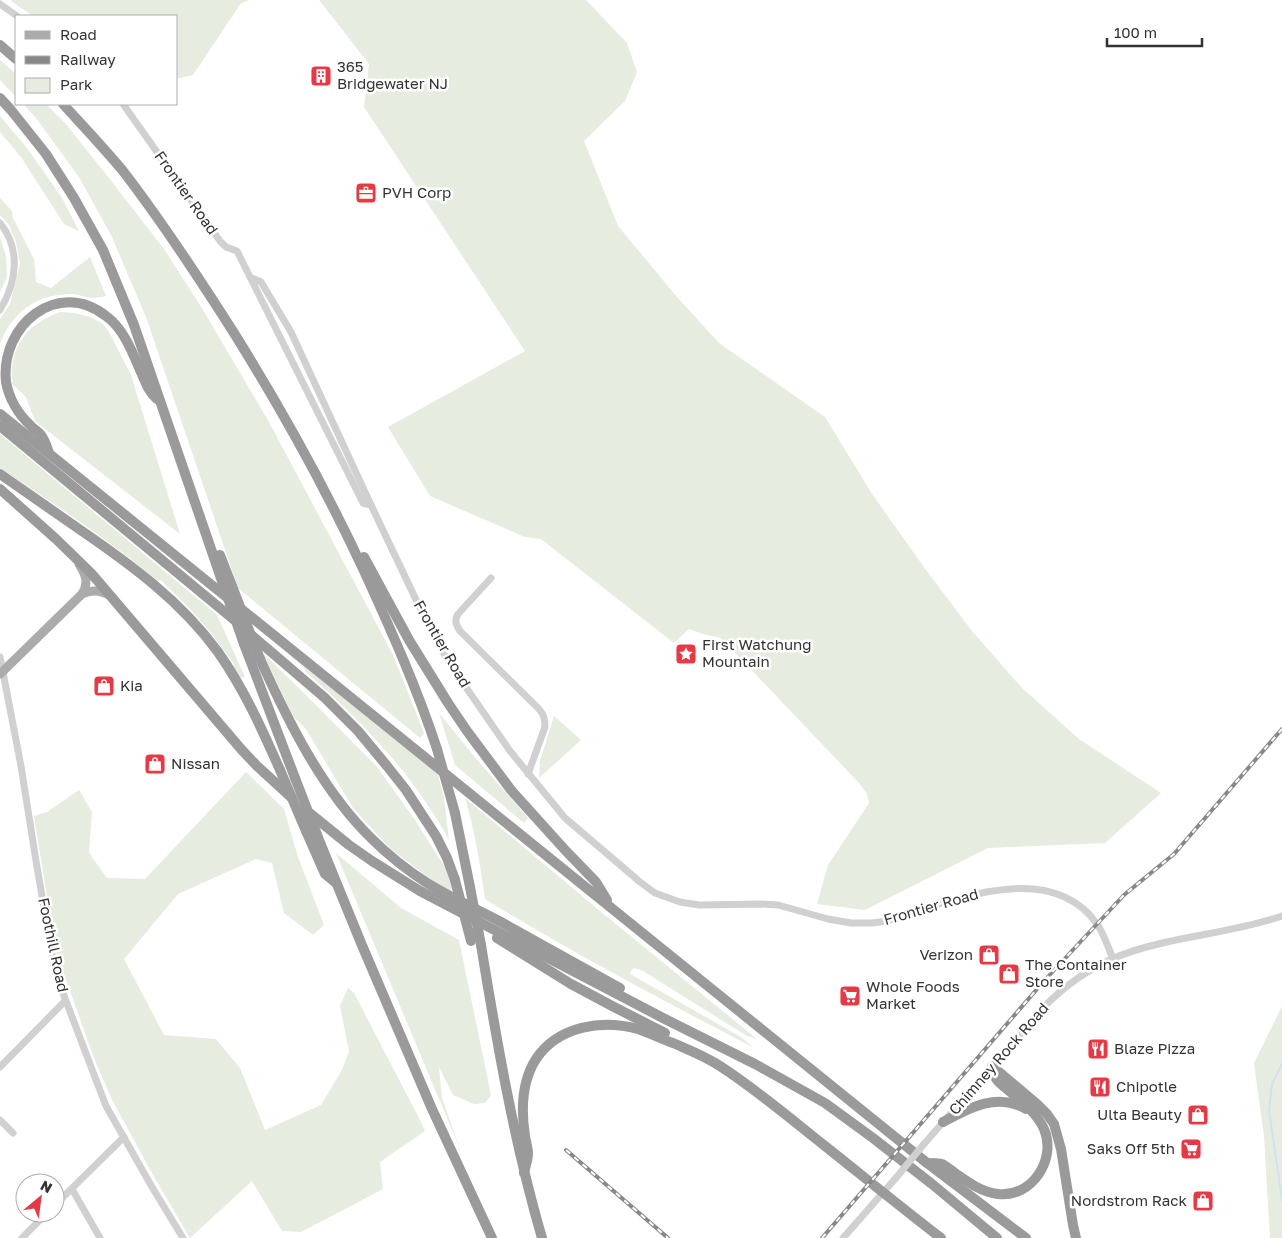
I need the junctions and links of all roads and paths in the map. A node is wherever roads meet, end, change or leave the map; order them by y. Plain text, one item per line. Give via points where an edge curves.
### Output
1 (0, 4) edge
2 (16, 15) edge
3 (0, 45) edge
4 (15, 58) edge
5 (0, 98) edge
6 (64, 105) edge
7 (124, 105) edge
8 (0, 222) edge
9 (250, 277) junction
10 (0, 310) edge
11 (160, 402) junction
12 (0, 414) edge
13 (0, 426) edge
14 (50, 454) junction
15 (0, 474) edge
16 (0, 489) edge
17 (371, 505) junction
18 (341, 522) junction
19 (208, 541) junction
20 (75, 557) junction
21 (491, 578) dead end
22 (82, 594) junction
23 (111, 595) junction
24 (0, 657) edge
25 (1, 672) edge
26 (528, 774) junction
27 (338, 884) junction
28 (609, 905) junction
29 (1282, 916) edge
30 (488, 927) junction
31 (1113, 959) junction
32 (486, 975) junction
33 (66, 1001) junction
34 (663, 1018) junction
35 (698, 1054) junction
36 (992, 1066) junction
37 (0, 1067) edge
38 (1035, 1116) junction
39 (0, 1120) edge
40 (943, 1122) junction
41 (13, 1133) dead end
42 (124, 1137) junction
43 (927, 1163) junction
44 (524, 1173) junction
45 (72, 1189) junction
46 (883, 1192) junction
47 (65, 1196) edge
48 (37, 1223) edge
49 (22, 1238) edge
50 (100, 1238) edge
51 (183, 1238) edge
52 (492, 1238) edge
53 (542, 1238) edge
54 (842, 1238) edge
55 (941, 1238) edge
56 (997, 1238) edge
57 (1026, 1238) edge
58 (1076, 1238) edge

1 - 2 street
3 - 4 highway
5 - 11 highway via 46,154 103,250 131,316
6 - 18 highway via 122,170 172,238 286,419
7 - 9 street, Frontier Road via 220,241 236,251
8 - 10 street via 11,241 15,262 12,284
9 - 17 street, Frontier Road via 363,503
9 - 17 street, Frontier Road via 261,282 291,332
11 - 14 highway via 150,392 124,337 109,318 82,304 60,303 42,308 30,315 12,336 6,351 4,373 14,404 41,436
11 - 19 highway
12 - 14 highway
13 - 32 highway, bridge via 326,698 373,748 406,790 447,858 471,941
14 - 28 highway
15 - 27 highway, bridge via 128,564 195,624 235,677 252,708 325,874
16 - 20 highway
17 - 26 street, Frontier Road via 443,652
18 - 28 highway via 448,704 511,790 596,882
18 - 32 highway, bridge via 401,653 437,749 455,813
19 - 27 highway, bridge via 244,644
19 - 34 highway, bridge via 218,550 260,659 286,714 340,803 370,838 429,884 654,1007
20 - 22 main road via 86,577
20 - 23 highway
21 - 26 street, Frontier Road via 456,618 458,627 543,714 545,727
22 - 23 main road via 96,590
22 - 25 main road
23 - 30 highway via 241,749 303,808 392,875
24 - 25 street, Foothill Road
25 - 33 street, Foothill Road via 20,759 53,960
26 - 31 street, Frontier Road via 565,818 640,882 655,893 680,902 699,906 778,905 844,922 872,923 985,892 1038,889 1069,899 1085,911 1097,925
27 - 52 highway via 432,1109
28 - 43 highway
29 - 31 street, Chimney Rock Road via 1149,947
30 - 34 highway
30 - 35 highway via 493,936 571,984 678,1040
31 - 36 street, Chimney Rock Road via 1060,991
32 - 44 highway
33 - 37 street
33 - 42 street, Foothill Road via 106,1106
34 - 56 highway via 795,1086 840,1113
35 - 44 highway via 639,1029 624,1026 590,1026 563,1034 536,1059 526,1081 523,1110 528,1155
35 - 46 highway via 753,1090
36 - 38 highway via 996,1079
36 - 40 street, Chimney Rock Road
36 - 58 highway via 1037,1104 1054,1124
38 - 40 highway via 1021,1107 999,1101 969,1109
38 - 43 highway via 1045,1130 1047,1156 1036,1178 1016,1192 987,1192 942,1164
39 - 41 street
40 - 46 street, Chimney Rock Road, bridge
42 - 45 street
42 - 51 street, Foothill Road
43 - 57 highway
44 - 53 highway
45 - 47 street
45 - 50 street
46 - 54 street, Chimney Rock Road
46 - 55 highway
48 - 49 street

